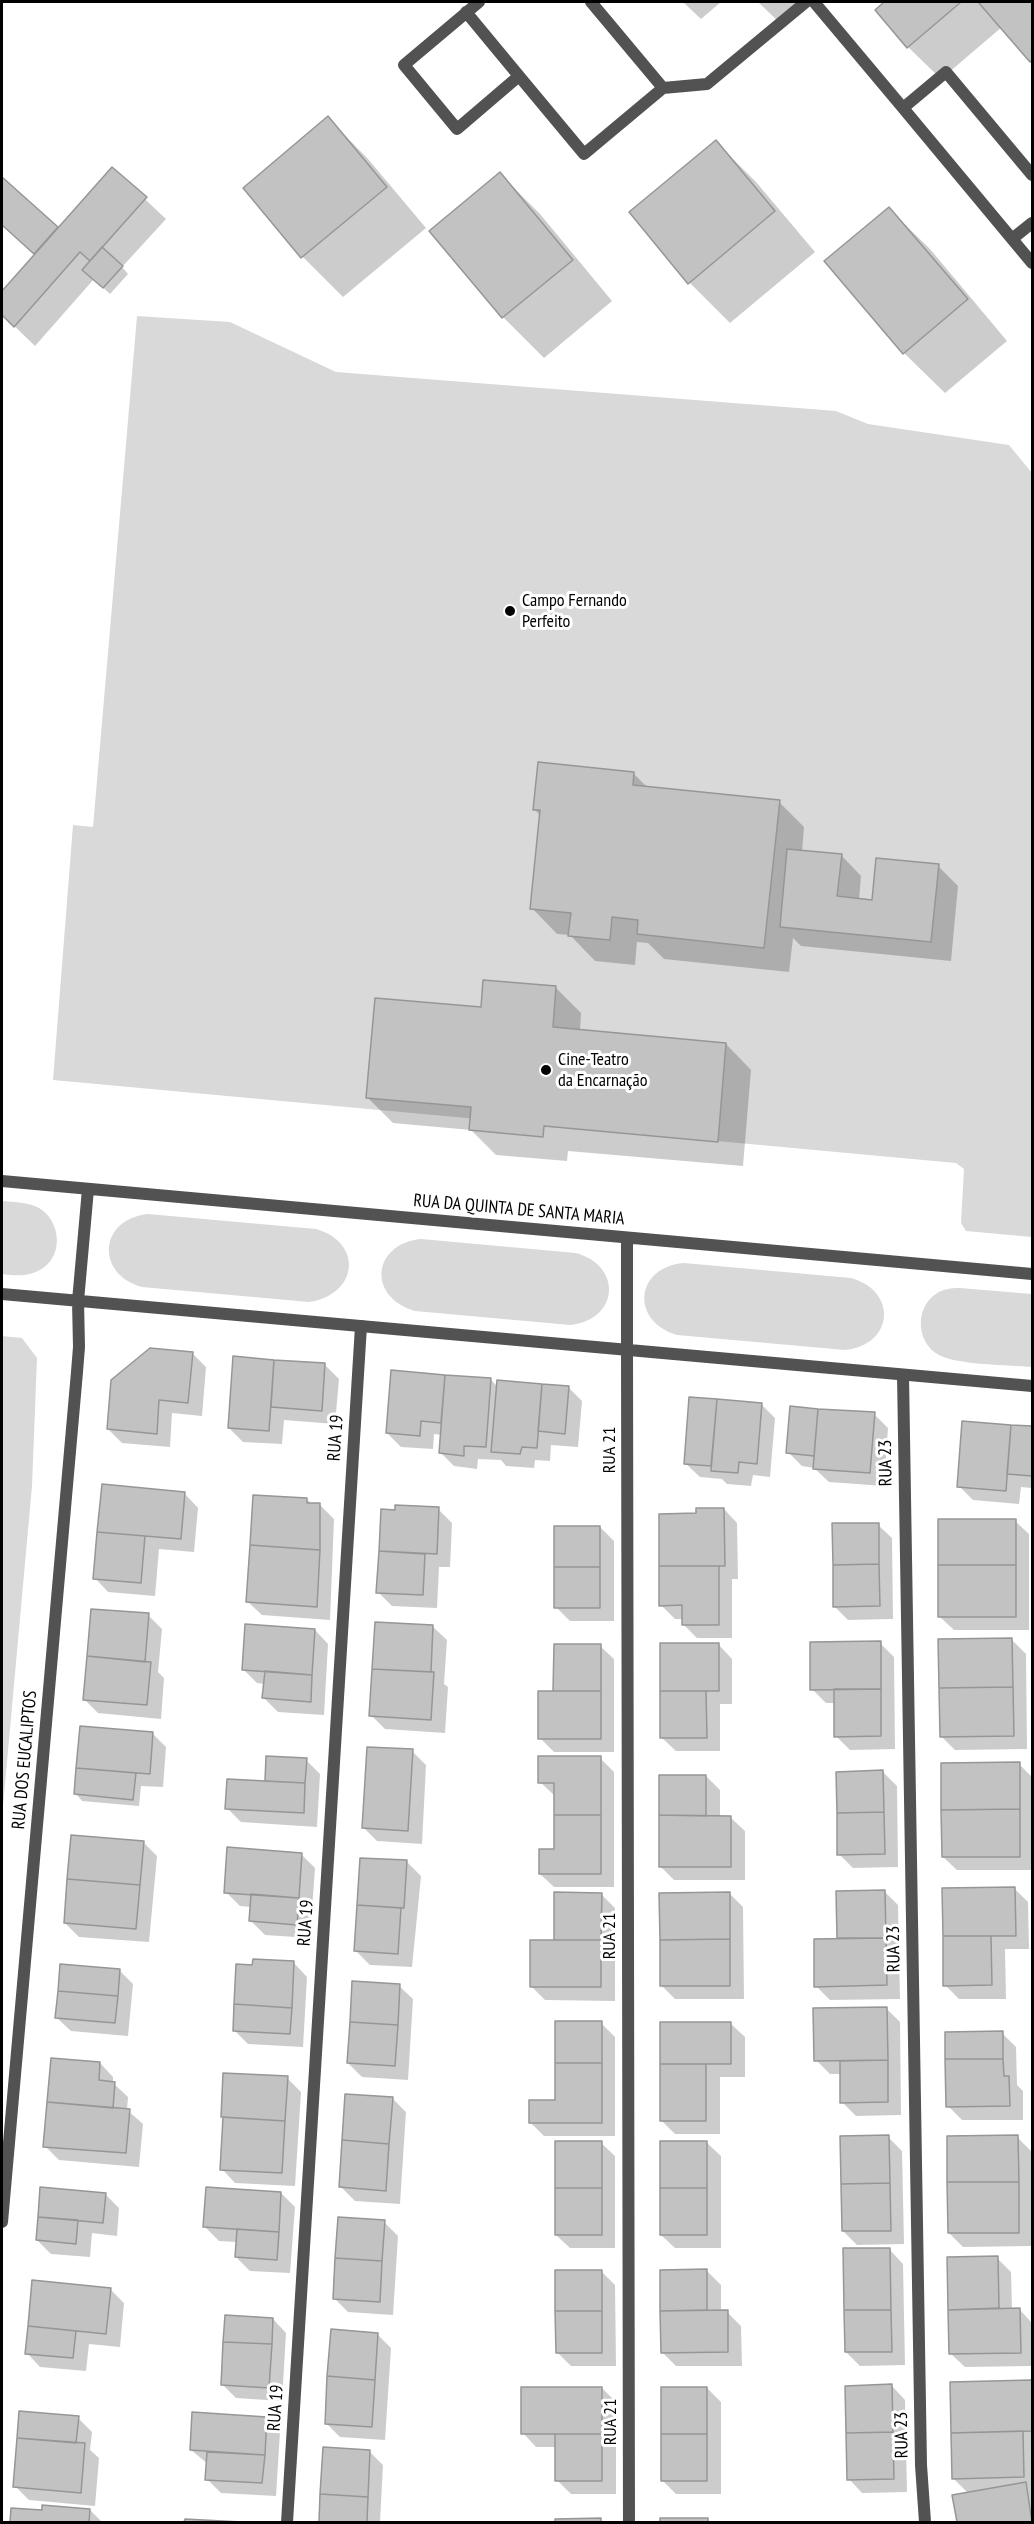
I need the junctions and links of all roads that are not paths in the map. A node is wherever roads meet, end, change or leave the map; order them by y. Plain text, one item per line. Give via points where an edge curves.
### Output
1 (479, 2) edge
2 (591, 2) edge
3 (806, 2) edge
4 (814, 2) edge
5 (466, 12) junction
6 (519, 76) junction
7 (663, 88) junction
8 (903, 108) junction
9 (1032, 175) edge
10 (1032, 223) edge
11 (1012, 239) junction
12 (1032, 263) edge
13 (2, 1181) edge
14 (88, 1190) junction
15 (627, 1238) junction
16 (1032, 1274) edge
17 (2, 1294) edge
18 (78, 1301) junction
19 (361, 1326) junction
20 (627, 1350) junction
21 (903, 1375) junction
22 (1032, 1386) edge
23 (2, 2222) edge
24 (287, 2523) edge
25 (629, 2523) edge
26 (925, 2523) edge

1 - 5 street
2 - 7 street
3 - 7 street via 707,84
4 - 8 street
5 - 6 street
5 - 6 street via 404,65 457,129
6 - 7 street via 584,154
8 - 9 street via 946,72
8 - 11 street
10 - 11 street
11 - 12 street
13 - 14 street, RUA DA QUINTA DE SANTA MARIA
14 - 15 street, RUA DA QUINTA DE SANTA MARIA
14 - 18 street, RUA DOS EUCALIPTOS
15 - 16 street, RUA DA QUINTA DE SANTA MARIA
15 - 20 street, RUA 21
17 - 18 street
18 - 19 street
18 - 23 street, RUA DOS EUCALIPTOS via 79,1353
19 - 20 street
19 - 24 street, RUA 19
20 - 21 street
20 - 25 street, RUA 21
21 - 22 street
21 - 26 street, RUA 23

